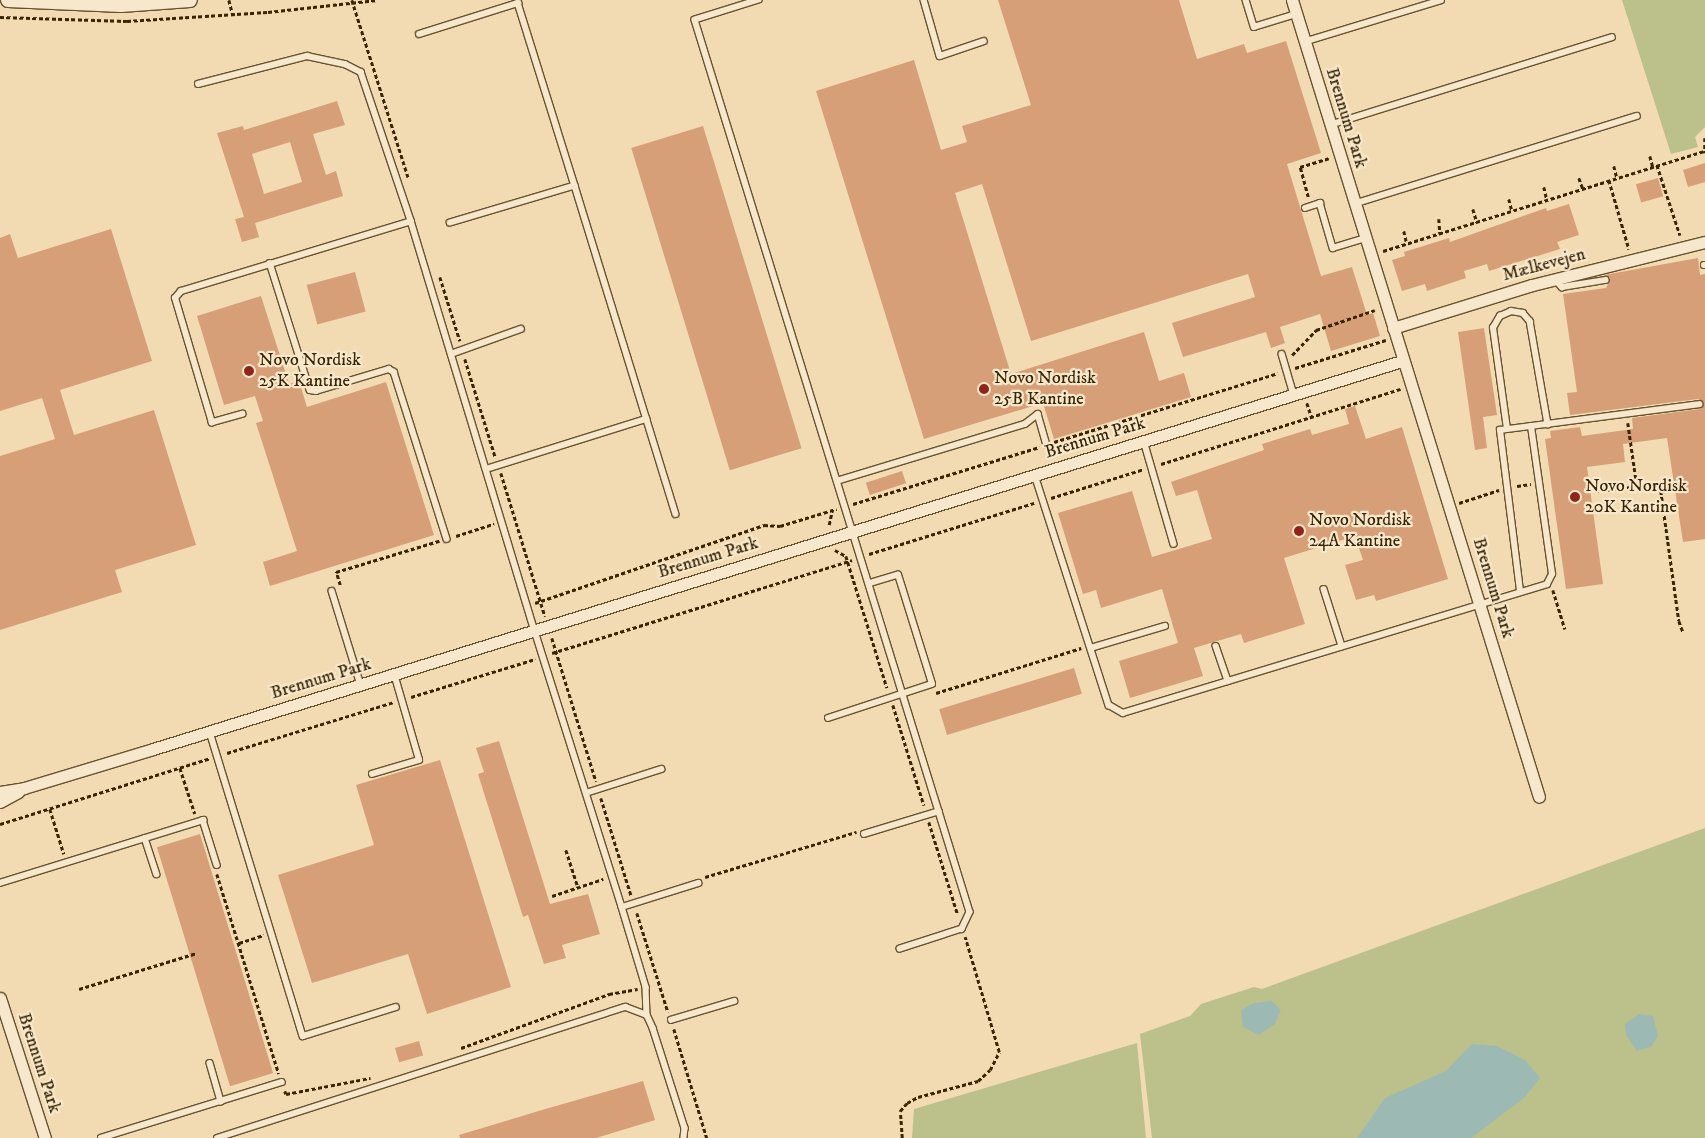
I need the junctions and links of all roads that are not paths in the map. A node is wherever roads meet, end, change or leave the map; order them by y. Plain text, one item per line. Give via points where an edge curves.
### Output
1 (8, 0) edge
2 (190, 0) edge
3 (759, 0) edge
4 (924, 0) edge
5 (1246, 0) edge
6 (1292, 0) edge
7 (1441, 0) edge
8 (1296, 14) junction
9 (419, 34) dead end
10 (1612, 37) dead end
11 (984, 41) dead end
12 (1304, 42) junction
13 (198, 84) dead end
14 (1637, 116) dead end
15 (1330, 125) junction
16 (575, 186) junction
17 (1354, 204) junction
18 (1308, 207) road end
19 (411, 221) junction
20 (450, 223) dead end
21 (1365, 238) junction
22 (1705, 242) edge
23 (270, 263) junction
24 (1555, 279) junction
25 (1605, 280) dead end
26 (521, 329) dead end
27 (1395, 332) junction
28 (451, 354) junction
29 (1282, 354) dead end
30 (1402, 361) junction
31 (1294, 394) junction
32 (1699, 404) dead end
33 (243, 414) dead end
34 (646, 419) junction
35 (1548, 424) junction
36 (1531, 426) junction
37 (1507, 429) junction
38 (1144, 441) junction
39 (1047, 444) road end
40 (486, 469) junction
41 (1035, 475) junction
42 (837, 481) junction
43 (676, 514) dead end
44 (852, 532) junction
45 (447, 539) road end
46 (1174, 544) dead end
47 (870, 584) junction
48 (1324, 589) dead end
49 (332, 591) road end
50 (1520, 591) junction
51 (1480, 604) junction
52 (1165, 626) dead end
53 (535, 631) junction
54 (1090, 646) junction
55 (1216, 646) dead end
56 (1342, 646) junction
57 (394, 674) junction
58 (1228, 681) junction
59 (361, 685) junction
60 (903, 694) junction
61 (828, 718) dead end
62 (210, 732) junction
63 (661, 769) dead end
64 (372, 774) dead end
65 (24, 788) junction
66 (0, 792) edge
67 (586, 793) junction
68 (1539, 797) dead end
69 (0, 802) edge
70 (939, 811) junction
71 (863, 832) road end
72 (145, 838) junction
73 (217, 865) road end
74 (156, 874) dead end
75 (697, 881) road end
76 (0, 883) edge
77 (622, 907) junction
78 (900, 949) dead end
79 (0, 998) edge
80 (734, 1001) dead end
81 (396, 1007) dead end
82 (647, 1015) junction
83 (671, 1020) road end
84 (210, 1063) dead end
85 (282, 1082) road end
86 (221, 1101) junction
87 (44, 1138) edge
88 (100, 1138) edge
89 (217, 1138) edge
90 (684, 1138) edge

1 - 2 street via 121,4
3 - 42 lane via 696,20
4 - 11 lane via 940,56
5 - 8 lane via 1254,27
6 - 8 street, Brennum Park
7 - 12 lane
8 - 12 street, Brennum Park
9 - 16 lane via 518,3
10 - 15 lane
12 - 15 street, Brennum Park
13 - 19 lane via 308,56 344,64 361,72
14 - 17 lane
15 - 17 street, Brennum Park
16 - 20 lane
16 - 34 lane
17 - 21 street, Brennum Park
18 - 21 lane via 1320,203 1333,248
19 - 23 lane
19 - 28 lane
21 - 27 street, Brennum Park
22 - 24 street, Mælkevejen
23 - 33 lane via 181,291 176,298 212,422
23 - 45 lane via 310,390 316,391 389,369 394,372
24 - 25 lane via 1562,286
24 - 27 street, Mælkevejen
26 - 28 lane
27 - 30 street, Brennum Park
28 - 40 lane
29 - 31 lane
30 - 31 street, Brennum Park
30 - 51 street, Brennum Park
31 - 38 street, Brennum Park
32 - 35 lane
34 - 40 lane
34 - 43 lane
35 - 36 lane
35 - 37 lane via 1530,321 1523,313 1511,311 1500,316 1493,328
36 - 37 lane
36 - 50 lane via 1551,580
37 - 50 lane via 1500,430
38 - 41 street, Brennum Park
38 - 46 lane
39 - 42 lane via 1038,414 1025,424
40 - 53 lane
41 - 44 street, Brennum Park
41 - 54 lane
42 - 44 lane
44 - 47 lane
44 - 53 street, Brennum Park
47 - 60 lane
47 - 60 lane via 898,575 932,684
48 - 56 lane
49 - 59 lane
50 - 51 lane
51 - 56 lane
51 - 68 street, Brennum Park
52 - 54 lane
53 - 57 street, Brennum Park
53 - 67 lane
54 - 58 lane via 1109,705 1123,713
55 - 58 lane
56 - 58 lane
57 - 59 street, Brennum Park
57 - 64 lane via 419,760
59 - 62 street, Brennum Park
60 - 61 lane
60 - 70 lane
62 - 65 street, Brennum Park
62 - 81 lane via 303,1036
63 - 67 lane
65 - 66 street, Brennum Park
65 - 69 street, Brennum Park
67 - 77 lane
70 - 71 lane
70 - 78 lane via 970,912 962,929
72 - 73 lane via 203,820
72 - 74 lane
72 - 76 lane
75 - 77 lane
77 - 82 lane via 646,987
79 - 87 street, Brennum Park
80 - 83 lane
82 - 89 lane via 626,1007
82 - 90 lane via 685,1128
84 - 86 lane
85 - 86 lane
86 - 88 lane

